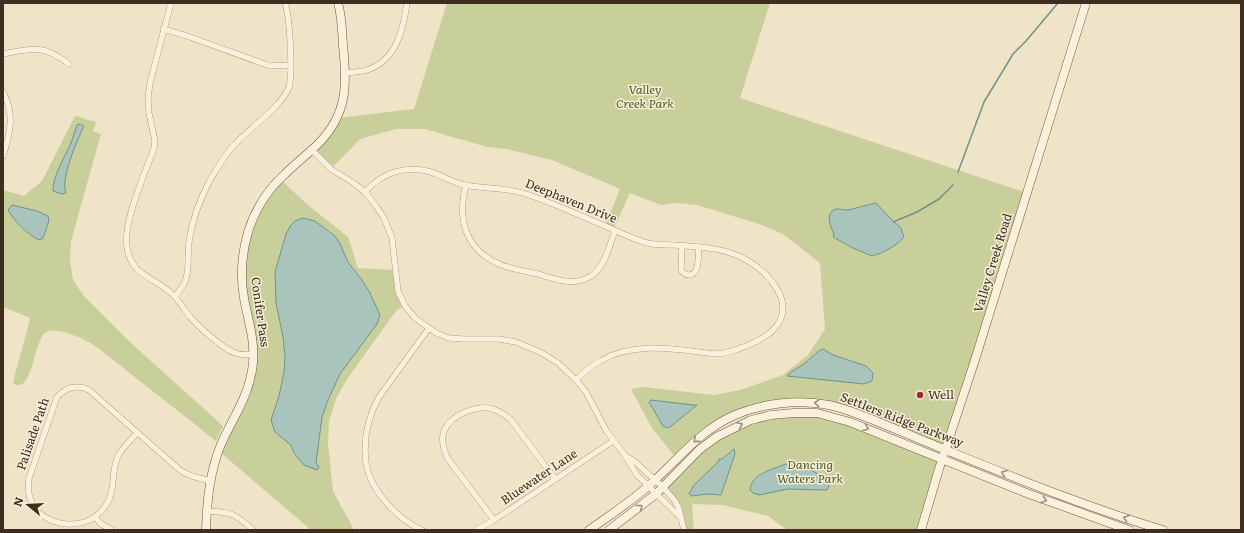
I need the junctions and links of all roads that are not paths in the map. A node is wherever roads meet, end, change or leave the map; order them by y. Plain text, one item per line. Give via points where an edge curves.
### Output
1 (171, 3) edge
2 (285, 3) edge
3 (338, 3) edge
4 (407, 3) edge
5 (1086, 3) edge
6 (163, 29) junction
7 (3, 54) edge
8 (69, 64) dead end
9 (290, 65) junction
10 (346, 73) junction
11 (3, 92) edge
12 (312, 150) junction
13 (3, 156) edge
14 (466, 185) junction
15 (365, 192) junction
16 (615, 231) junction
17 (682, 246) junction
18 (699, 247) junction
19 (175, 297) junction
20 (429, 328) junction
21 (253, 354) junction
22 (576, 380) junction
23 (137, 432) junction
24 (613, 441) junction
25 (946, 449) junction
26 (624, 454) junction
27 (942, 459) junction
28 (555, 479) junction
29 (655, 480) junction
30 (210, 481) junction
31 (648, 486) junction
32 (663, 487) junction
33 (656, 494) junction
34 (206, 511) junction
35 (95, 517) junction
36 (680, 517) junction
37 (494, 520) junction
38 (112, 530) edge
39 (206, 530) edge
40 (253, 530) edge
41 (422, 530) edge
42 (476, 530) edge
43 (589, 530) edge
44 (609, 530) edge
45 (684, 530) edge
46 (921, 530) edge
47 (1129, 530) edge
48 (1163, 530) edge

1 - 6 street
2 - 9 street via 289,20
3 - 10 street, Conifer Pass
4 - 10 street via 398,43 387,57 367,70
5 - 25 street, Valley Creek Road
6 - 9 street via 270,66
6 - 19 street via 148,98 154,148 129,220 126,238 128,254 134,266
7 - 8 street via 41,49 51,52
9 - 19 street via 290,80 284,98 234,145 203,196 191,231 185,282
10 - 12 street, Conifer Pass via 338,116
11 - 13 street via 11,117
12 - 15 street via 331,169
12 - 21 street, Conifer Pass via 273,187 259,208 249,231 242,275 244,298 252,330
14 - 15 street, Deephaven Drive via 428,171 413,169 383,176
14 - 16 street, Deephaven Drive via 522,192
14 - 16 street via 462,198 464,228 476,248 500,264 565,281 579,281 591,276 600,267
15 - 20 street via 384,218 392,238 398,291 415,318
16 - 17 street, Deephaven Drive via 649,243
17 - 18 street, Deephaven Drive
17 - 18 street via 681,270 688,275 697,269
18 - 22 street, Deephaven Drive via 720,250 740,257 756,267 773,283 780,294 782,307 780,320 773,330 760,339 726,353 646,348 626,350 599,361
19 - 21 street via 191,317 223,346 236,353
20 - 22 street via 449,338 516,342 549,358
20 - 41 street via 376,403 368,425 365,445 366,464 382,498 404,520
21 - 30 street, Conifer Pass via 252,374 246,395 222,442
22 - 24 street
23 - 30 street, Palisade Path via 181,471
23 - 35 street, Palisade Path via 118,455 109,500 102,512
23 - 35 street, Palisade Path via 85,388 69,388 57,397 29,478 29,494 42,515 62,524 78,524
24 - 26 street
24 - 28 street, Bluewater Lane
25 - 27 street, Valley Creek Road
25 -> 29 street, Settlers Ridge Parkway via 841,408 819,403 781,403 741,413 712,428 693,442
48 -> 25 street, Settlers Ridge Parkway via 1033,485
26 - 29 street
26 - 31 street via 637,475
32 -> 27 street, Settlers Ridge Parkway via 700,449 718,436 751,420 782,413 817,414 839,418
27 - 46 street, Valley Creek Road
27 -> 47 street, Settlers Ridge Parkway
28 - 37 street, Bluewater Lane
28 - 37 street via 504,414 490,408 482,408 453,418 444,433 444,451
29 - 31 street, Settlers Ridge Parkway
29 - 32 street
30 - 34 street, Conifer Pass
31 - 33 street
31 - 43 street, Settlers Ridge Parkway
32 - 33 street, Settlers Ridge Parkway
32 - 36 street via 675,501
33 - 36 street
44 -> 33 street, Settlers Ridge Parkway
34 - 39 street, Conifer Pass
34 - 40 street via 230,513
35 - 38 street
36 - 45 street
37 - 42 street, Bluewater Lane

